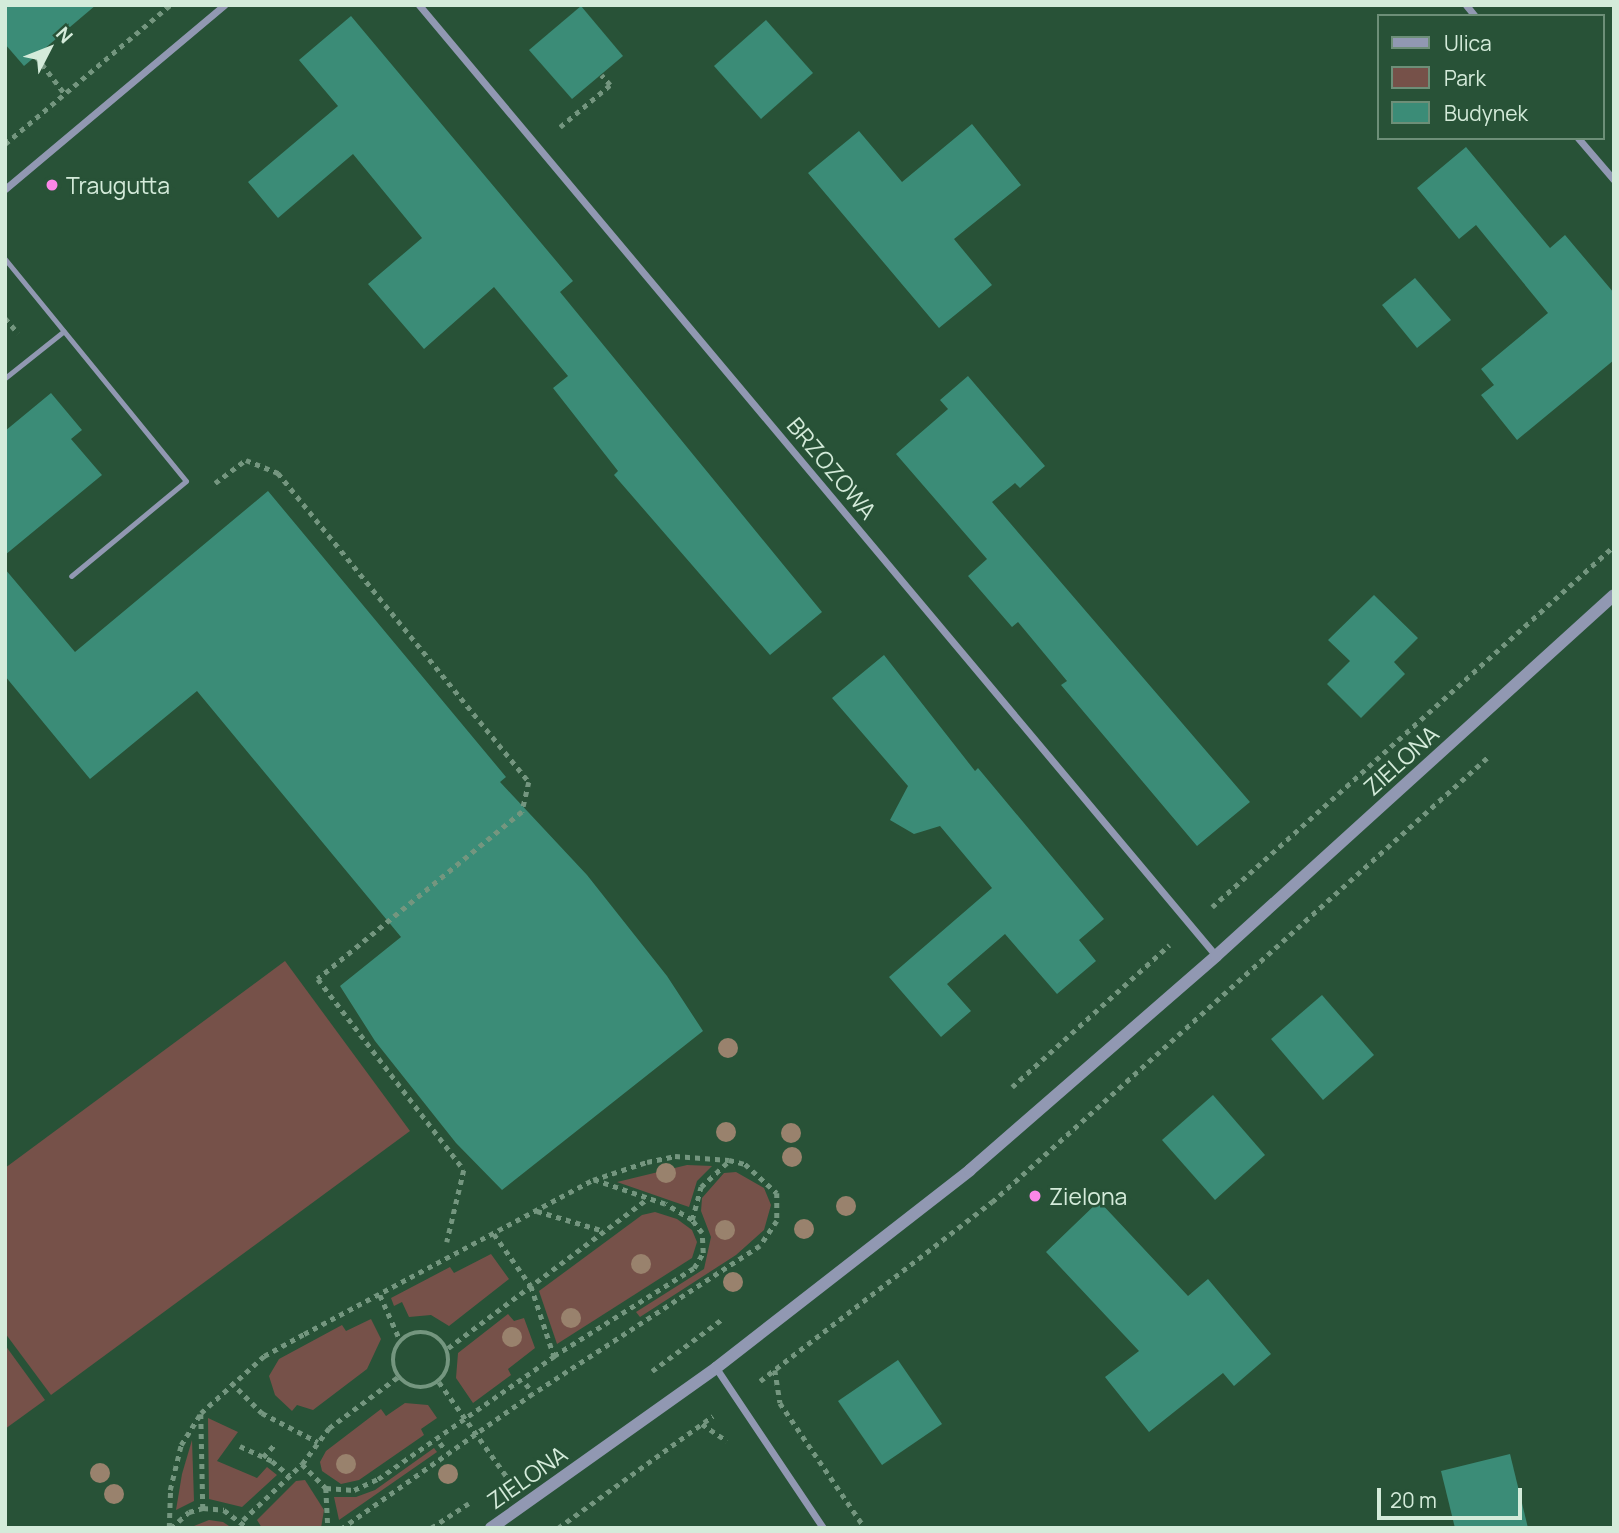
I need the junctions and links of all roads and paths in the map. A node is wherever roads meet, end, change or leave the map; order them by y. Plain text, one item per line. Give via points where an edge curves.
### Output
1 (170, 5) edge
2 (224, 5) edge
3 (419, 5) edge
4 (36, 56) dead end
5 (601, 75) dead end
6 (65, 93) junction
7 (552, 133) dead end
8 (1580, 140) edge
9 (5, 144) edge
10 (1614, 180) edge
11 (5, 189) edge
12 (5, 259) edge
13 (64, 331) junction
14 (5, 378) edge
15 (186, 481) junction
16 (1614, 546) edge
17 (71, 576) dead end
18 (1614, 595) edge
19 (1191, 925) junction
20 (1216, 956) junction
21 (1009, 1090) dead end
22 (729, 1160) junction
23 (593, 1180) junction
24 (648, 1198) junction
25 (536, 1211) junction
26 (692, 1220) junction
27 (604, 1231) junction
28 (494, 1234) junction
29 (447, 1242) dead end
30 (531, 1286) junction
31 (380, 1294) junction
32 (730, 1313) dead end
33 (400, 1340) junction
34 (448, 1348) junction
35 (554, 1356) junction
36 (716, 1368) junction
37 (775, 1370) dead end
38 (398, 1377) junction
39 (641, 1379) dead end
40 (231, 1382) junction
41 (439, 1382) junction
42 (201, 1413) junction
43 (466, 1417) junction
44 (477, 1433) junction
45 (318, 1442) junction
46 (276, 1443) dead end
47 (240, 1446) dead end
48 (262, 1457) junction
49 (302, 1464) junction
50 (518, 1469) dead end
51 (290, 1476) junction
52 (507, 1477) junction
53 (496, 1485) dead end
54 (326, 1488) junction
55 (474, 1499) dead end
56 (203, 1508) junction
57 (243, 1520) junction
58 (170, 1528) edge
59 (248, 1528) edge
60 (328, 1528) edge
61 (343, 1528) edge
62 (432, 1528) edge
63 (491, 1528) edge
64 (823, 1528) edge
65 (865, 1528) edge

1 - 6 path
2 - 11 street
3 - 19 street, BRZOZOWA
4 - 6 path
5 - 7 path via 610,85
6 - 9 path
8 - 10 street
12 - 13 lane
13 - 14 lane
13 - 15 lane
15 - 17 lane
15 - 29 path via 206,490 246,460 278,472 528,782 522,812 318,979 464,1170
16 - 19 path
18 - 20 street, ZIELONA
19 - 20 street, BRZOZOWA
19 - 21 path
20 - 36 street, ZIELONA via 970,1170
22 - 23 path via 674,1156
22 - 26 path via 701,1187
22 - 44 path via 745,1164 777,1193 777,1221 760,1246
23 - 24 path
23 - 25 path
24 - 26 path
24 - 27 path
25 - 27 path
25 - 28 path
26 - 35 path via 702,1233 703,1253 694,1268
27 - 30 path
28 - 30 path
28 - 31 path
30 - 34 path
30 - 35 path
31 - 33 path
31 - 40 path via 264,1356
32 - 39 path
33 - 34 path via 427,1332
33 - 38 path via 393,1365
34 - 41 path via 450,1360
35 - 43 path
36 - 63 street, ZIELONA
36 - 64 street
37 - 65 path via 780,1404
38 - 41 path via 410,1387 426,1389
38 - 45 path via 329,1428
40 - 42 path
40 - 45 path via 262,1413
41 - 43 path
42 - 56 path
42 - 58 path via 181,1445 170,1490
43 - 44 path
43 - 54 path via 378,1479 354,1490
44 - 52 path
44 - 61 path
45 - 49 path
46 - 48 path
47 - 48 path
48 - 51 path
49 - 51 path
49 - 54 path
50 - 52 path
51 - 57 path
52 - 53 path
54 - 60 path
55 - 62 path
56 - 57 path via 224,1510
56 - 58 path via 189,1512
57 - 59 path

